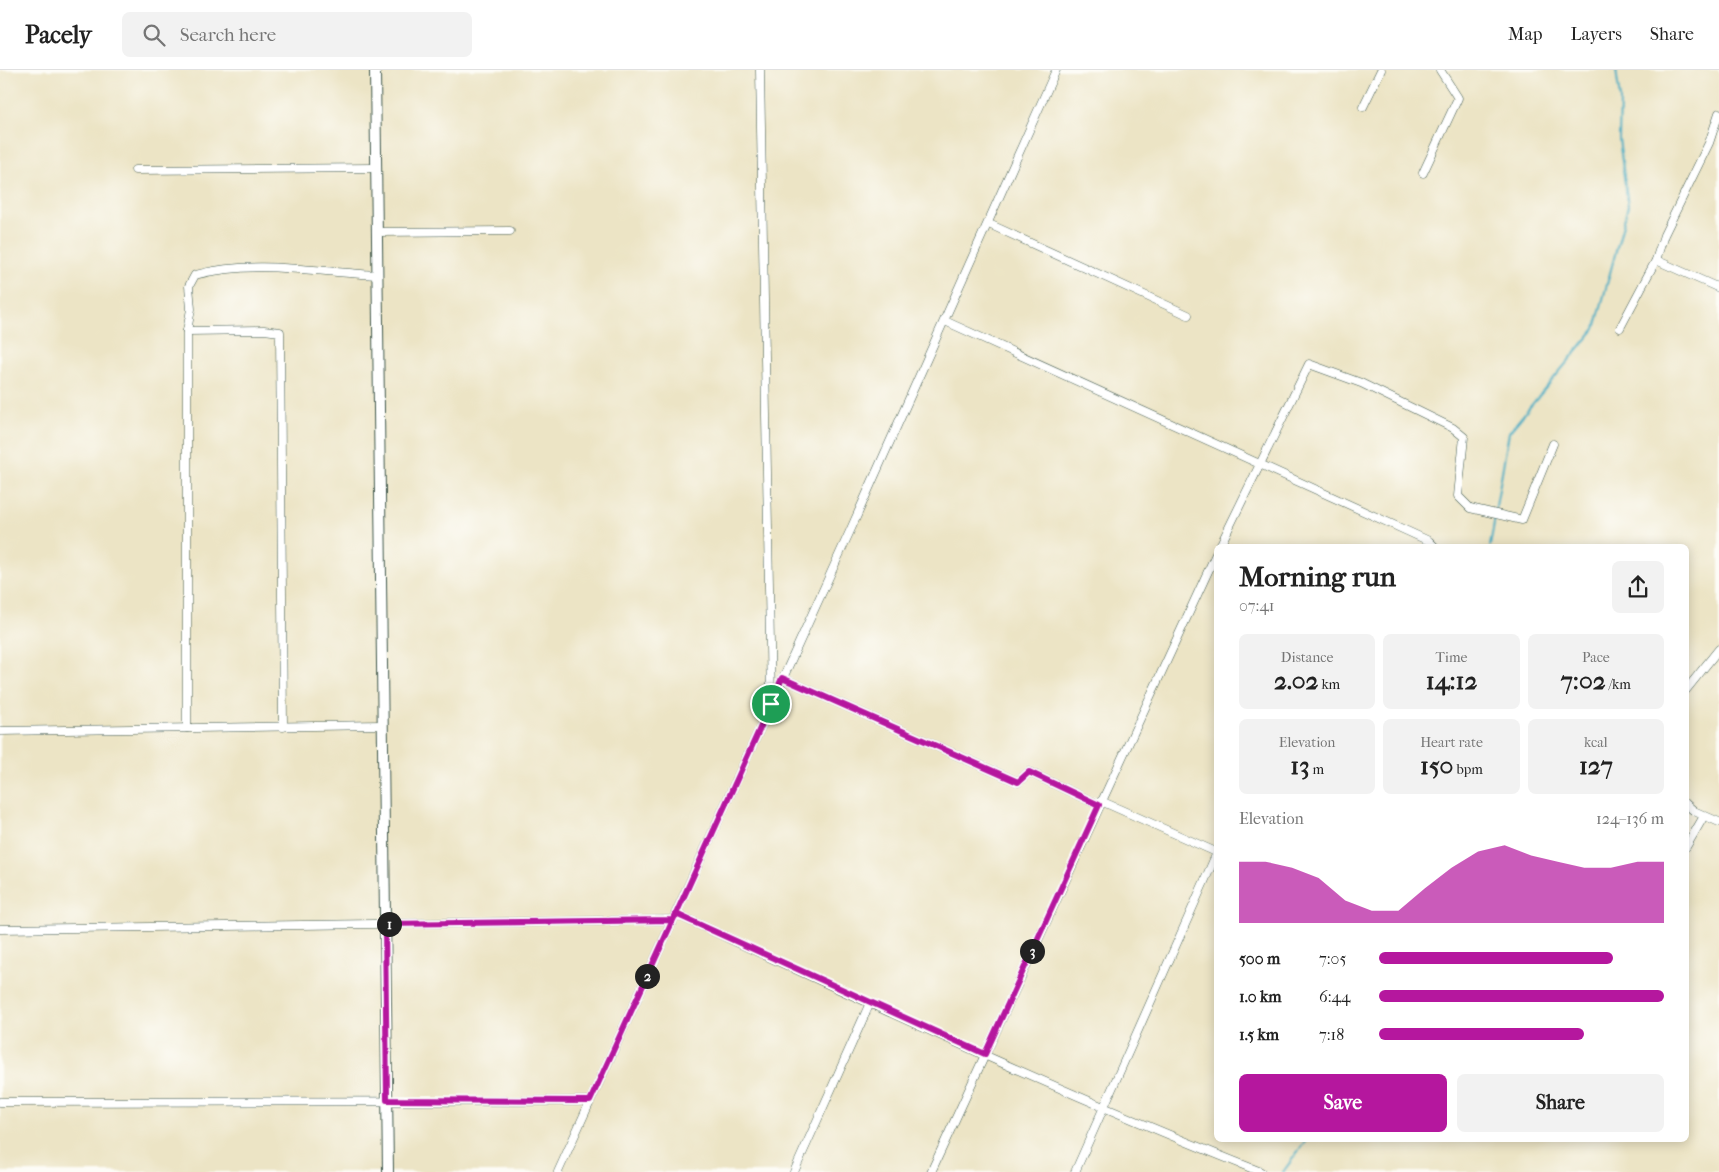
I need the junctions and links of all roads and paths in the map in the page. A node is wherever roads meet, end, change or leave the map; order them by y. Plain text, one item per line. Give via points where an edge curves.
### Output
1 (374, 70) edge
2 (760, 70) edge
3 (1056, 70) edge
4 (1381, 70) edge
5 (1440, 70) edge
6 (1363, 107) dead end
7 (1719, 113) edge
8 (1716, 128) edge
9 (376, 168) junction
10 (135, 170) dead end
11 (1422, 173) dead end
12 (989, 224) junction
13 (510, 231) dead end
14 (376, 232) junction
15 (1656, 260) junction
16 (377, 275) junction
17 (1719, 288) edge
18 (1188, 315) dead end
19 (945, 321) junction
20 (1620, 328) dead end
21 (187, 331) junction
22 (1553, 444) dead end
23 (1258, 464) junction
24 (1221, 544) edge
25 (1432, 544) edge
26 (1214, 558) edge
27 (1719, 649) edge
28 (782, 678) junction
29 (1689, 686) edge
30 (771, 704) junction
31 (382, 725) junction
32 (283, 727) junction
33 (187, 728) junction
34 (0, 732) edge
35 (1100, 803) junction
36 (1689, 806) edge
37 (1704, 816) junction
38 (1719, 822) edge
39 (1689, 842) edge
40 (1214, 853) edge
41 (1214, 859) edge
42 (675, 917) junction
43 (385, 924) junction
44 (0, 929) edge
45 (870, 1003) junction
46 (985, 1054) junction
47 (387, 1100) junction
48 (590, 1101) junction
49 (0, 1102) edge
50 (1105, 1107) junction
51 (388, 1172) edge
52 (558, 1172) edge
53 (794, 1172) edge
54 (931, 1172) edge
55 (1075, 1172) edge
56 (1261, 1172) edge

1 - 9 main road
2 - 30 street
3 - 12 street
4 - 6 street
5 - 11 street via 1458,98
7 - 8 street
8 - 15 street via 1664,235
9 - 10 street
9 - 14 main road
12 - 18 street
12 - 19 street
13 - 14 street
14 - 16 main road
15 - 17 street
15 - 20 street
16 - 21 street via 274,269 221,269 195,275 189,286 191,309
16 - 31 main road
19 - 23 street
19 - 28 street
21 - 32 street via 280,332
21 - 33 street
22 - 23 street via 1522,520 1470,508 1458,496 1464,437 1453,428 1361,383 1309,364
23 - 24 street
23 - 25 street
26 - 35 street
27 - 29 street
28 - 30 street
28 - 35 street via 1018,782 1029,772
30 - 42 street
31 - 32 street
31 - 43 main road
32 - 33 street
33 - 34 street
35 - 40 street
35 - 46 street
36 - 37 street
37 - 38 street
37 - 39 street
41 - 50 street
42 - 43 street
42 - 45 street
42 - 48 street
43 - 44 street
43 - 47 main road
45 - 46 street
45 - 53 street
46 - 50 street
46 - 54 street
47 - 48 street
47 - 49 street
47 - 51 main road
48 - 52 street
50 - 55 street
50 - 56 street

